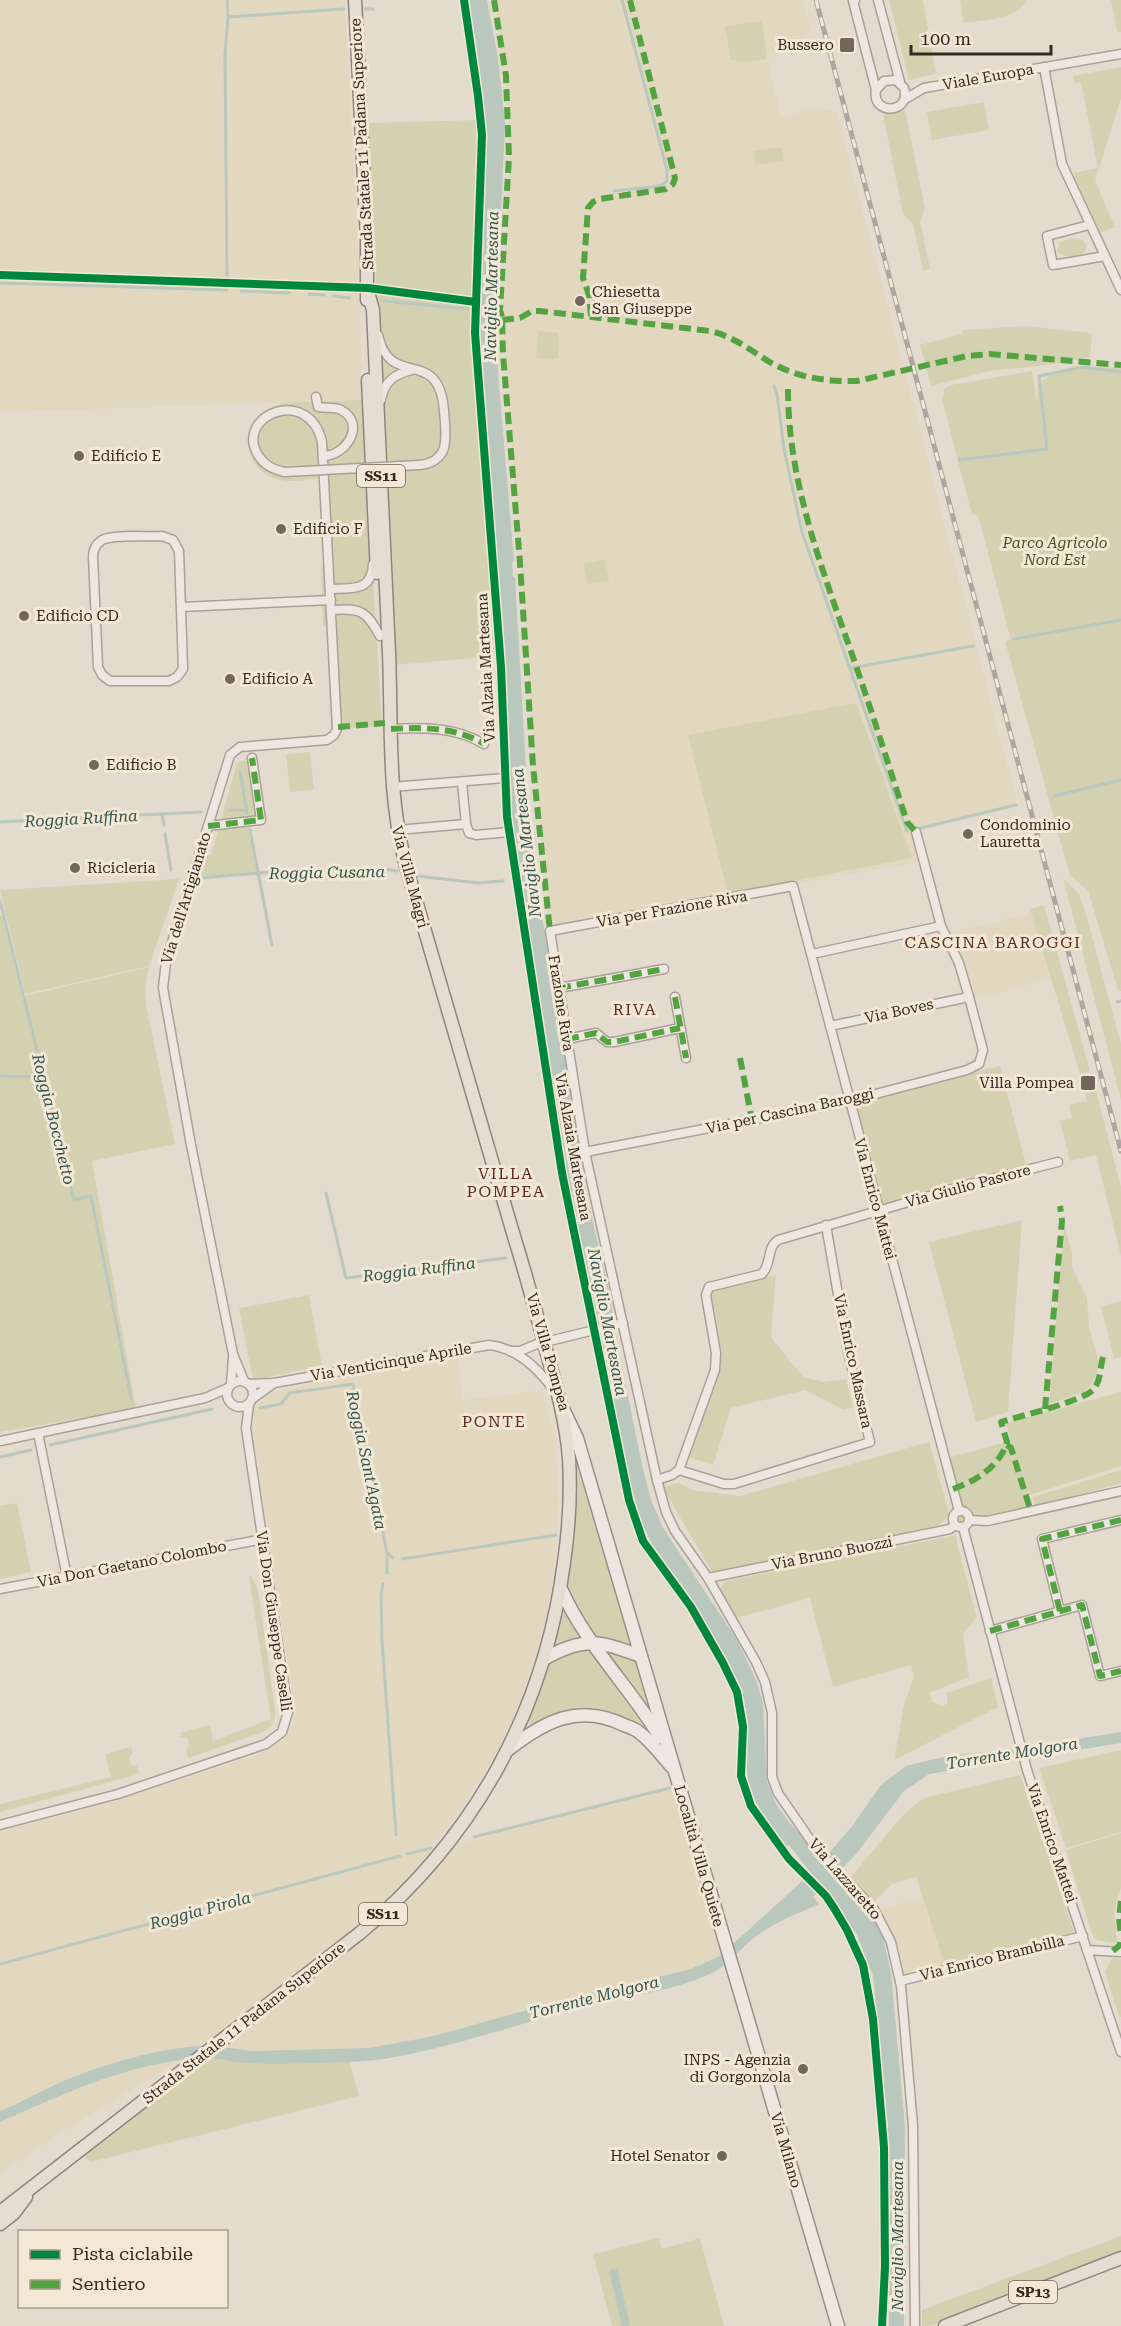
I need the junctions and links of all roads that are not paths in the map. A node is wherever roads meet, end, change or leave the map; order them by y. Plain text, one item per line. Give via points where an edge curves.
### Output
1 (355, 0) edge
2 (855, 0) edge
3 (878, 0) edge
4 (1121, 54) edge
5 (1044, 67) junction
6 (900, 83) junction
7 (926, 87) junction
8 (876, 90) junction
9 (905, 99) junction
10 (1089, 225) junction
11 (1104, 256) junction
12 (368, 290) junction
13 (1121, 290) edge
14 (372, 305) junction
15 (415, 369) junction
16 (316, 397) dead end
17 (323, 452) junction
18 (371, 453) junction
19 (381, 466) junction
20 (330, 589) junction
21 (331, 600) junction
22 (182, 608) junction
23 (331, 610) junction
24 (380, 636) junction
25 (385, 660) junction
26 (390, 735) junction
27 (484, 744) dead end
28 (252, 758) dead end
29 (505, 778) dead end
30 (462, 782) junction
31 (391, 787) junction
32 (466, 824) junction
33 (208, 826) junction
34 (397, 830) junction
35 (509, 832) dead end
36 (916, 832) dead end
37 (793, 886) joint
38 (941, 926) junction
39 (550, 931) joint
40 (812, 954) junction
41 (434, 966) joint
42 (664, 969) dead end
43 (559, 988) junction
44 (675, 997) dead end
45 (969, 997) junction
46 (830, 1026) junction
47 (680, 1028) junction
48 (567, 1039) junction
49 (686, 1058) dead end
50 (849, 1101) junction
51 (585, 1152) junction
52 (1058, 1162) dead end
53 (878, 1210) junction
54 (826, 1225) junction
55 (619, 1324) junction
56 (544, 1342) junction
57 (508, 1350) junction
58 (233, 1354) junction
59 (246, 1383) junction
60 (274, 1383) junction
61 (230, 1386) junction
62 (205, 1398) junction
63 (560, 1401) junction
64 (250, 1402) junction
65 (231, 1404) junction
66 (246, 1428) junction
67 (38, 1433) junction
68 (0, 1441) edge
69 (679, 1470) junction
70 (657, 1480) junction
71 (1121, 1491) edge
72 (959, 1511) junction
73 (969, 1520) junction
74 (1121, 1520) edge
75 (959, 1526) junction
76 (263, 1539) junction
77 (67, 1577) junction
78 (708, 1578) junction
79 (0, 1589) edge
80 (561, 1589) junction
81 (1060, 1611) junction
82 (990, 1631) junction
83 (590, 1643) junction
84 (641, 1656) junction
85 (544, 1659) junction
86 (1121, 1671) edge
87 (656, 1723) junction
88 (509, 1749) junction
89 (675, 1771) junction
90 (0, 1825) edge
91 (1083, 1936) junction
92 (724, 1940) joint
93 (1088, 1950) junction
94 (1121, 1952) edge
95 (900, 1981) junction
96 (1121, 2052) edge
97 (37, 2181) junction
98 (0, 2212) edge
99 (0, 2224) edge
100 (1121, 2258) edge
101 (838, 2326) edge
102 (915, 2326) edge
103 (945, 2326) edge

1 - 12 main road, Strada Statale 11 Padana Superiore / SS11
2 - 8 street
3 - 6 street
4 - 5 street, Viale Europa
5 - 7 street, Viale Europa
5 - 10 street via 1062,164
6 - 7 street, Viale Europa
6 - 8 street via 887,80
6 - 9 street
7 - 9 street, Viale Europa
8 - 9 street via 876,100 886,109 897,108
10 - 11 street
10 - 11 street via 1047,236 1053,265
11 - 13 street
12 - 14 main road, Strada Statale 11 Padana Superiore / SS11
12 - 18 main road, Strada Statale 11 Padana Superiore / SS11
14 - 15 street via 384,353 396,364
14 - 19 main road, Strada Statale 11 Padana Superiore / SS11
15 - 17 street, bridge via 431,376 440,386 446,434 439,457 418,465 285,472 268,465 255,449 256,431 269,414 289,410 306,416 317,429
15 - 19 street via 395,375 383,389
16 - 17 street via 318,407 342,411 353,428 344,449 334,455
17 - 20 street, Via dell'Artigianato
18 - 20 street via 371,576 361,587
18 - 24 main road, Strada Statale 11 Padana Superiore / SS11
19 - 25 main road, Strada Statale 11 Padana Superiore / SS11
20 - 21 street, Via dell'Artigianato
21 - 22 street
21 - 23 street, Via dell'Artigianato
22 - 22 street via 179,550 173,540 162,536 108,538 97,545 93,557 98,668 106,679 169,681 179,676 184,664
23 - 24 street via 361,612 372,621
23 - 33 street, Via dell'Artigianato via 338,727 335,734 327,740 235,749 226,762
24 - 25 main road, Strada Statale 11 Padana Superiore / SS11
25 - 26 main road, Via Villa Magri / SS11 via 384,719
26 - 27 street via 422,727 467,735
26 - 31 main road, Via Villa Magri / SS11
28 - 33 street via 261,820
29 - 30 street
30 - 31 street
30 - 32 street
31 - 34 main road, Via Villa Magri / SS11
32 - 34 street
32 - 35 street via 474,834
33 - 58 street, Via dell'Artigianato via 166,962 163,988
34 - 41 main road, Via Villa Magri / SS11
36 - 38 street
37 - 39 street, Via per Frazione Riva
37 - 40 street, Via Enrico Mattei
38 - 40 street
38 - 45 street via 959,963
39 - 43 street, Frazione Riva
40 - 46 street, Via Enrico Mattei
41 - 56 main road, Via Villa Pompea / SS11
42 - 43 street
43 - 48 street, Frazione Riva
44 - 47 street
45 - 46 street, Via Boves
45 - 50 street, Via per Cascina Baroggi via 983,1050 980,1062 971,1069
46 - 50 street, Via Enrico Mattei
47 - 48 street via 614,1042 596,1034
47 - 49 street
48 - 51 street, Frazione Riva
50 - 51 street, Via per Cascina Baroggi
50 - 53 street, Via Enrico Mattei
51 - 55 street, Frazione Riva
52 - 53 street, Via Giulio Pastore
53 - 54 street, Via Giulio Pastore
53 - 72 street, Via Enrico Mattei
54 - 69 street, Via Giulio Pastore via 773,1243 762,1274 708,1288 717,1361
54 - 69 street, Via Enrico Massara via 848,1352 870,1442 734,1484
55 - 56 street, Via Venticinque Aprile
55 - 70 street, Via Lazzaretto
56 - 57 street, Via Venticinque Aprile
56 - 63 main road, Via Villa Pompea / SS11
57 - 60 street, Via Venticinque Aprile via 485,1345
57 - 63 street, Via Venticinque Aprile via 534,1365
58 - 59 street, Via dell'Artigianato
58 - 61 street, Via dell'Artigianato
59 - 60 street, Via Venticinque Aprile
59 - 61 street
59 - 64 street via 253,1391
60 - 64 street, Via Venticinque Aprile
61 - 62 street
61 - 65 street via 226,1395
62 - 65 street
62 - 67 street
63 - 80 main road, Strada Statale 11 Padana Superiore / SS11 via 570,1483
63 - 84 street, Via Villa Pompea via 577,1438
64 - 65 street via 242,1408
64 - 66 street, Via Don Giuseppe Caselli
65 - 66 street, Via Don Giuseppe Caselli
66 - 76 street, Via Don Giuseppe Caselli
67 - 68 street
67 - 77 street
69 - 70 street
70 - 78 street, Via Lazzaretto via 675,1531
71 - 73 street via 987,1521
72 - 73 street via 966,1513
72 - 75 street via 953,1517
73 - 75 street
74 - 81 street via 1042,1539
75 - 78 street, Via Bruno Buozzi
75 - 82 street, Via Enrico Mattei
76 - 77 street, Via Don Gaetano Colombo
76 - 90 street, Via Don Giuseppe Caselli via 288,1712 280,1734 267,1744 223,1760 118,1794
77 - 79 street, Via Don Gaetano Colombo
78 - 95 street, Via Lazzaretto via 758,1665 768,1691 775,1788 818,1851 878,1915 891,1942
80 - 83 street
80 - 85 main road, Strada Statale 11 Padana Superiore
81 - 82 street
81 - 86 street via 1082,1605 1100,1676
82 - 91 street, Via Enrico Mattei via 1027,1770
83 - 84 street via 610,1644
83 - 85 street via 567,1647
83 - 87 street
84 - 87 street, Via Villa Pompea
85 - 88 main road, Strada Statale 11 Padana Superiore / SS11
87 - 89 street, Via Villa Pompea
88 - 89 street via 550,1721 574,1715 595,1716 640,1732
88 - 97 main road, Strada Statale 11 Padana Superiore / SS11 via 471,1814 402,1896 360,1933
89 - 92 street, Località Villa Quiete
91 - 93 street, Via Enrico Mattei
91 - 95 street, Via Enrico Brambilla
92 - 101 street, Via Milano
93 - 94 street
93 - 96 street, Via Enrico Mattei
95 - 102 street, Via Lazzaretto via 914,2144
97 - 98 main road, Strada Statale 11 Padana Superiore
97 - 99 main road via 14,2213
100 - 103 main road, SP13

